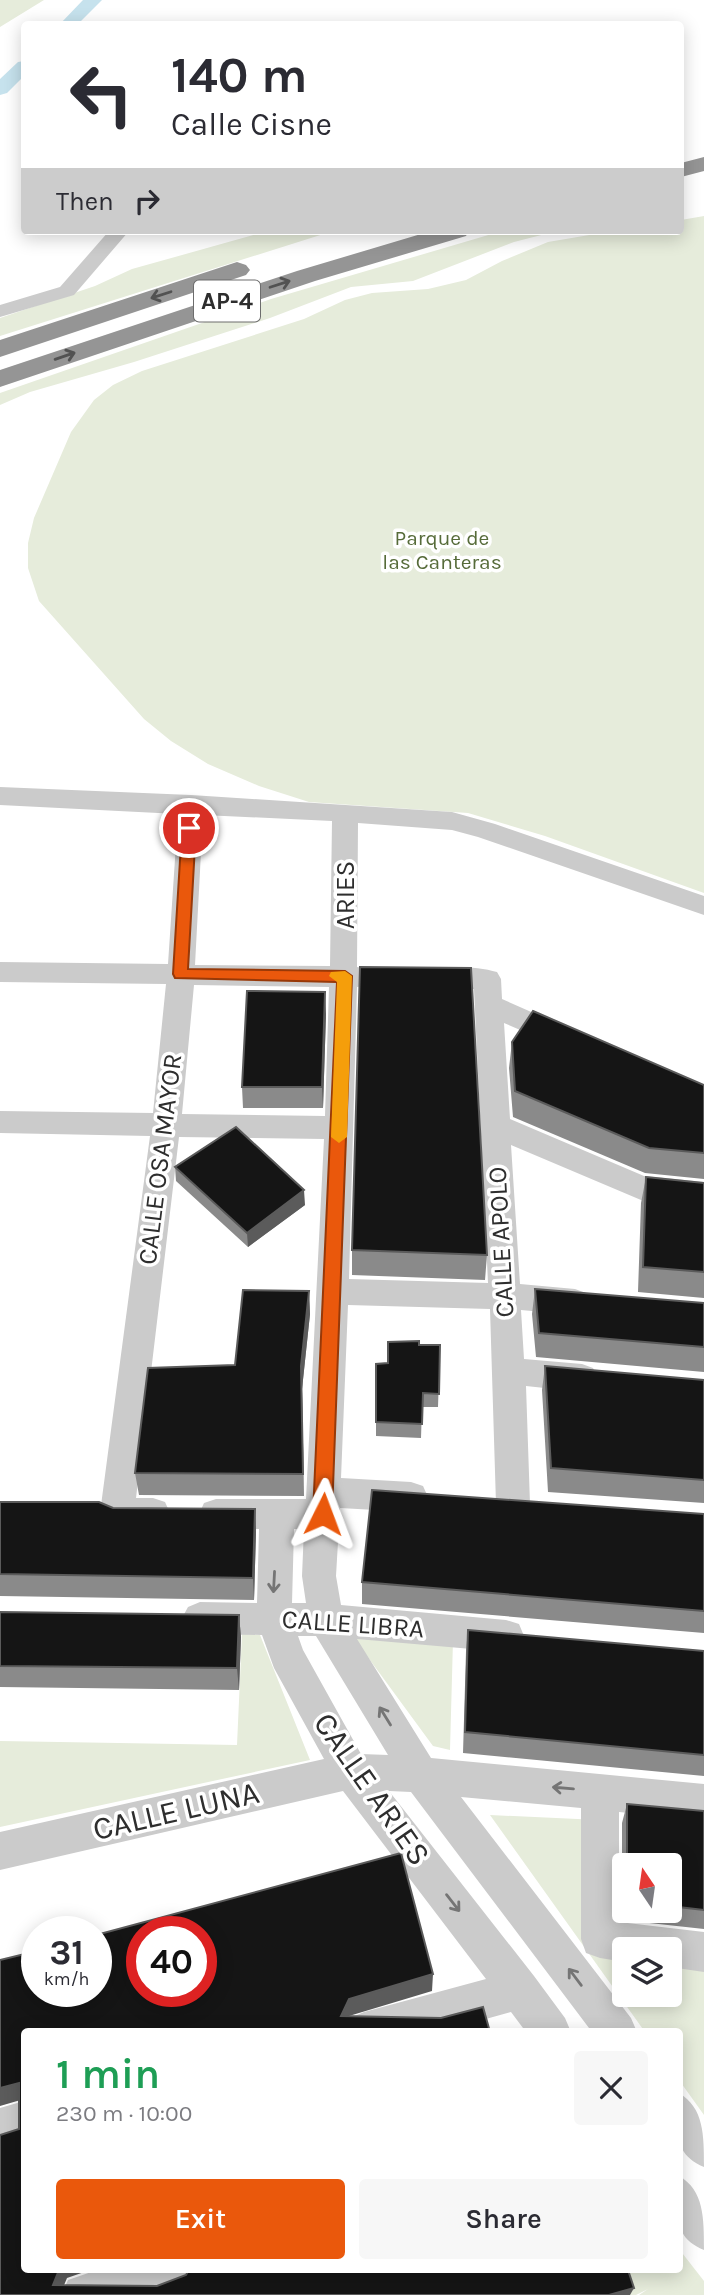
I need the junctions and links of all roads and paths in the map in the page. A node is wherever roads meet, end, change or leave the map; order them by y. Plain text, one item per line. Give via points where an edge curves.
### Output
1 (704, 164) edge
2 (684, 169) edge
3 (116, 235) edge
4 (444, 235) edge
5 (260, 263) dead end
6 (0, 311) edge
7 (0, 349) edge
8 (0, 379) edge
9 (0, 796) edge
10 (191, 804) junction
11 (345, 814) junction
12 (704, 906) edge
13 (0, 972) edge
14 (181, 974) junction
15 (345, 976) junction
16 (488, 992) junction
17 (590, 1050) edge
18 (0, 1122) edge
19 (495, 1125) junction
20 (166, 1126) junction
21 (340, 1128) junction
22 (704, 1194) edge
23 (334, 1292) junction
24 (504, 1296) junction
25 (598, 1304) edge
26 (509, 1371) junction
27 (606, 1380) edge
28 (445, 1500) edge
29 (323, 1503) junction
30 (513, 1505) edge
31 (277, 1514) junction
32 (164, 1618) edge
33 (274, 1619) junction
34 (326, 1620) junction
35 (534, 1638) edge
36 (351, 1772) junction
37 (421, 1775) junction
38 (600, 1791) junction
39 (704, 1802) edge
40 (0, 1851) edge
41 (704, 1952) edge
42 (520, 1990) junction
43 (379, 2028) edge
44 (548, 2028) edge
45 (614, 2028) edge
46 (683, 2119) edge
47 (21, 2123) edge
48 (0, 2129) edge
49 (704, 2146) edge
50 (683, 2202) edge
51 (704, 2229) edge
52 (163, 2273) edge
53 (83, 2295) edge

1 - 2 highway
3 - 6 street via 67,291
8 -> 4 highway, AP-4
5 -> 7 highway, AP-4
9 - 10 street
10 - 11 street
10 - 14 street, CALLE OSA MAYOR
11 - 12 street via 463,824
11 - 15 street, ARIES
13 - 14 street
14 - 15 street
14 - 20 street, CALLE OSA MAYOR
15 - 16 street via 403,977
15 - 21 street
16 - 17 street
16 - 19 street, CALLE APOLO
18 - 20 street
19 - 22 street via 641,1188
19 - 24 street, CALLE APOLO
20 - 21 street
20 - 31 street, CALLE OSA MAYOR via 117,1513
21 - 23 street
23 - 24 street
23 - 29 street
24 - 25 street
24 - 26 street, CALLE APOLO
26 - 27 street
26 - 30 street, CALLE APOLO
28 - 29 street
29 - 31 street
29 - 34 street via 319,1576
31 -> 33 street, CALLE ARIES
32 - 33 street, CALLE LIBRA
33 - 34 street, CALLE LIBRA
33 - 36 street, CALLE ARIES via 287,1656
34 - 35 street, CALLE LIBRA
37 -> 34 street, CALLE ARIES
36 - 37 street, CALLE LUNA
36 - 40 street, CALLE LUNA
36 -> 42 street, CALLE ARIES
38 -> 37 street
45 -> 37 street, CALLE ARIES
38 - 39 street
38 - 41 street via 600,1939
42 - 43 street
42 - 44 street, CALLE ARIES
46 - 49 street
47 - 48 street
50 - 51 street
52 - 53 street

